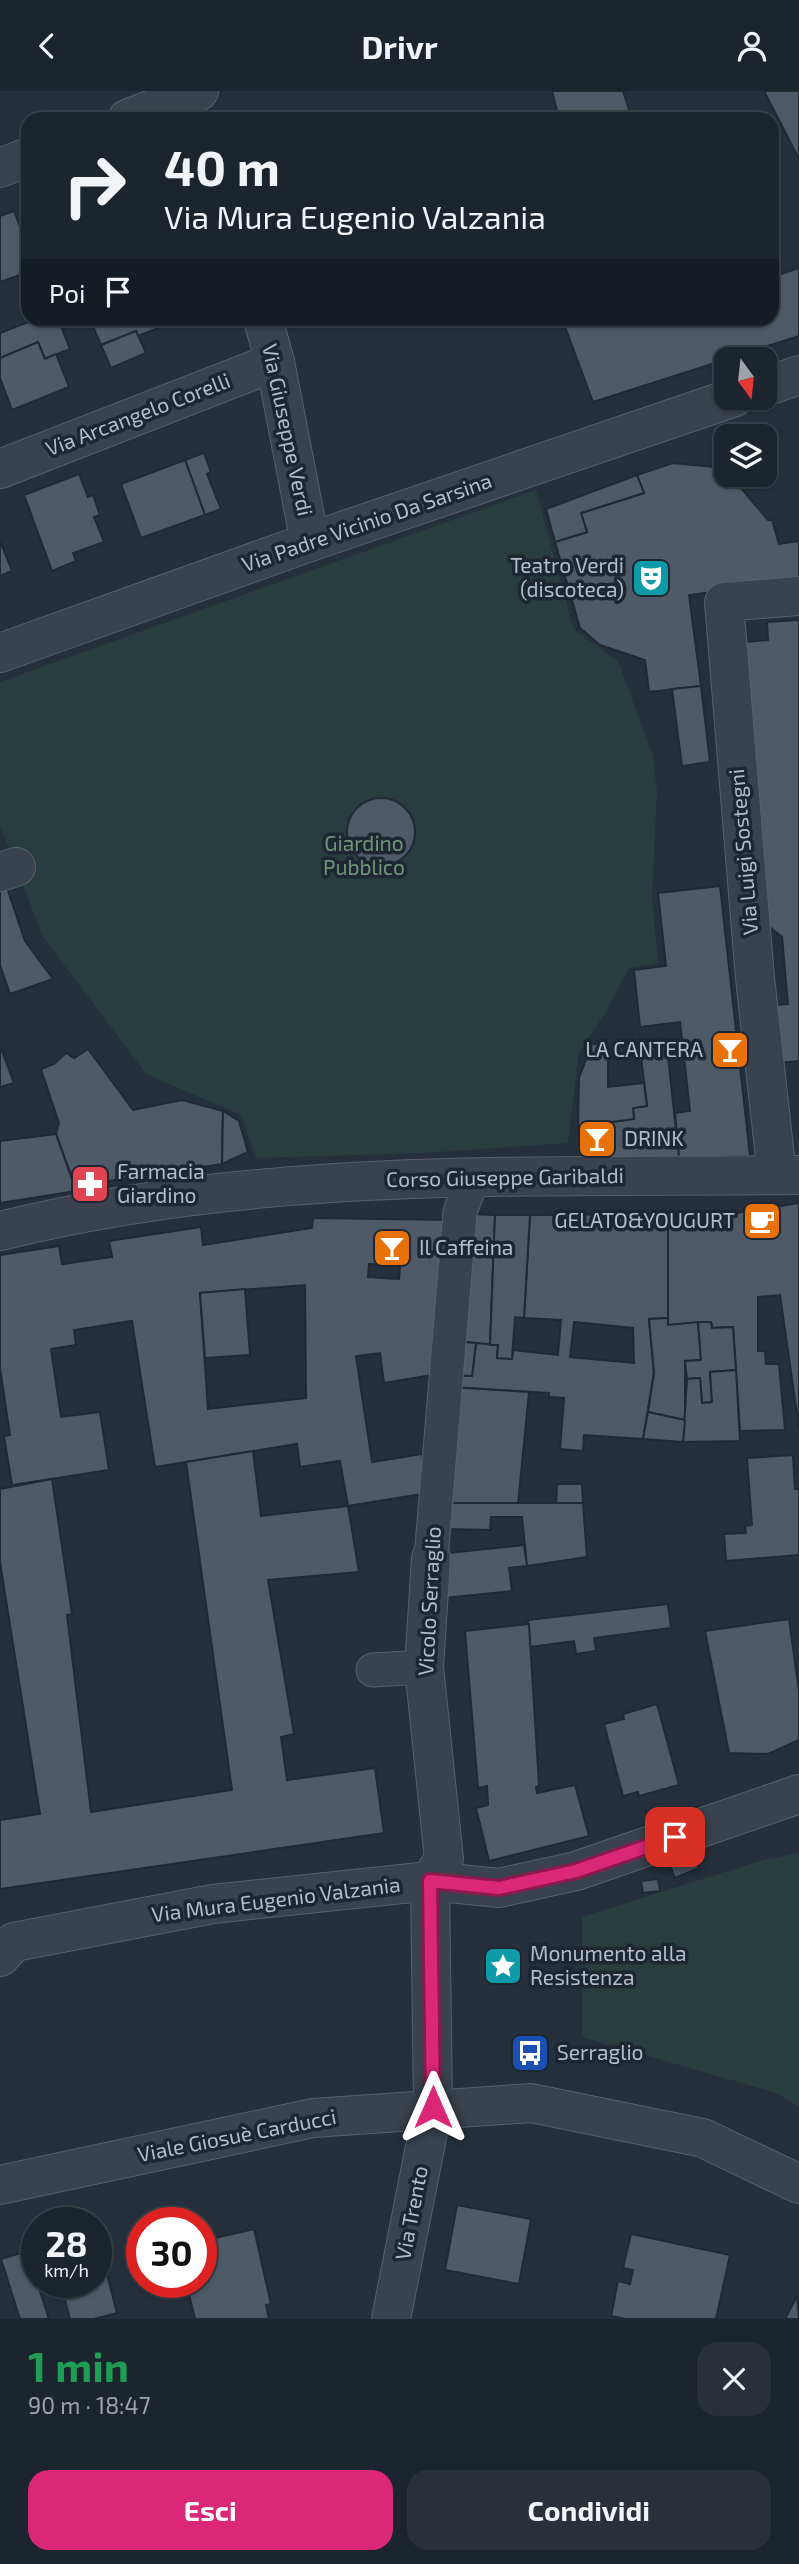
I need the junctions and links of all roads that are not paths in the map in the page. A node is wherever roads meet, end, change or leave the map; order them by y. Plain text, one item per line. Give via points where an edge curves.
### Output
1 (198, 91) edge
2 (145, 112) edge
3 (203, 112) edge
4 (21, 160) edge
5 (0, 168) edge
6 (265, 326) edge
7 (275, 362) junction
8 (799, 375) edge
9 (777, 383) edge
10 (714, 404) edge
11 (0, 469) edge
12 (310, 542) junction
13 (799, 596) edge
14 (0, 653) edge
15 (788, 1175) edge
16 (473, 1177) junction
17 (0, 1231) edge
18 (431, 1559) joint
19 (424, 1667) junction
20 (373, 1670) dead end
21 (799, 1794) edge
22 (430, 1881) junction
23 (0, 1957) edge
24 (433, 2107) junction
25 (799, 2184) edge
26 (0, 2185) edge
27 (391, 2319) edge

1 - 2 street
1 - 3 street
4 - 5 street
6 - 7 street, Via Giuseppe Verdi
7 - 11 street, Via Arcangelo Corelli
7 - 12 street, Via Giuseppe Verdi
8 - 9 street
10 - 12 street, Via Padre Vicinio Da Sarsina
12 - 14 street, Via Padre Vicinio Da Sarsina
13 - 15 street, Via Luigi Sostegni via 724,602 754,965
15 - 16 street, Corso Giuseppe Garibaldi
16 - 17 street, Corso Giuseppe Garibaldi via 212,1195
16 - 18 street, Vicolo Serraglio via 460,1212
18 - 19 street, Vicolo Serraglio
19 - 20 street
19 - 22 street, Vicolo Serraglio via 444,1859
21 - 22 street, Via Mura Eugenio Valzania via 576,1871 499,1888
22 - 23 street, Via Mura Eugenio Valzania via 213,1904 14,1942
22 - 24 street, Vicolo Serraglio
24 - 25 street, Viale Giosuè Carducci via 531,2103 613,2118 703,2139
24 - 26 street, Viale Giosuè Carducci via 313,2118
24 - 27 street, Via Trento

